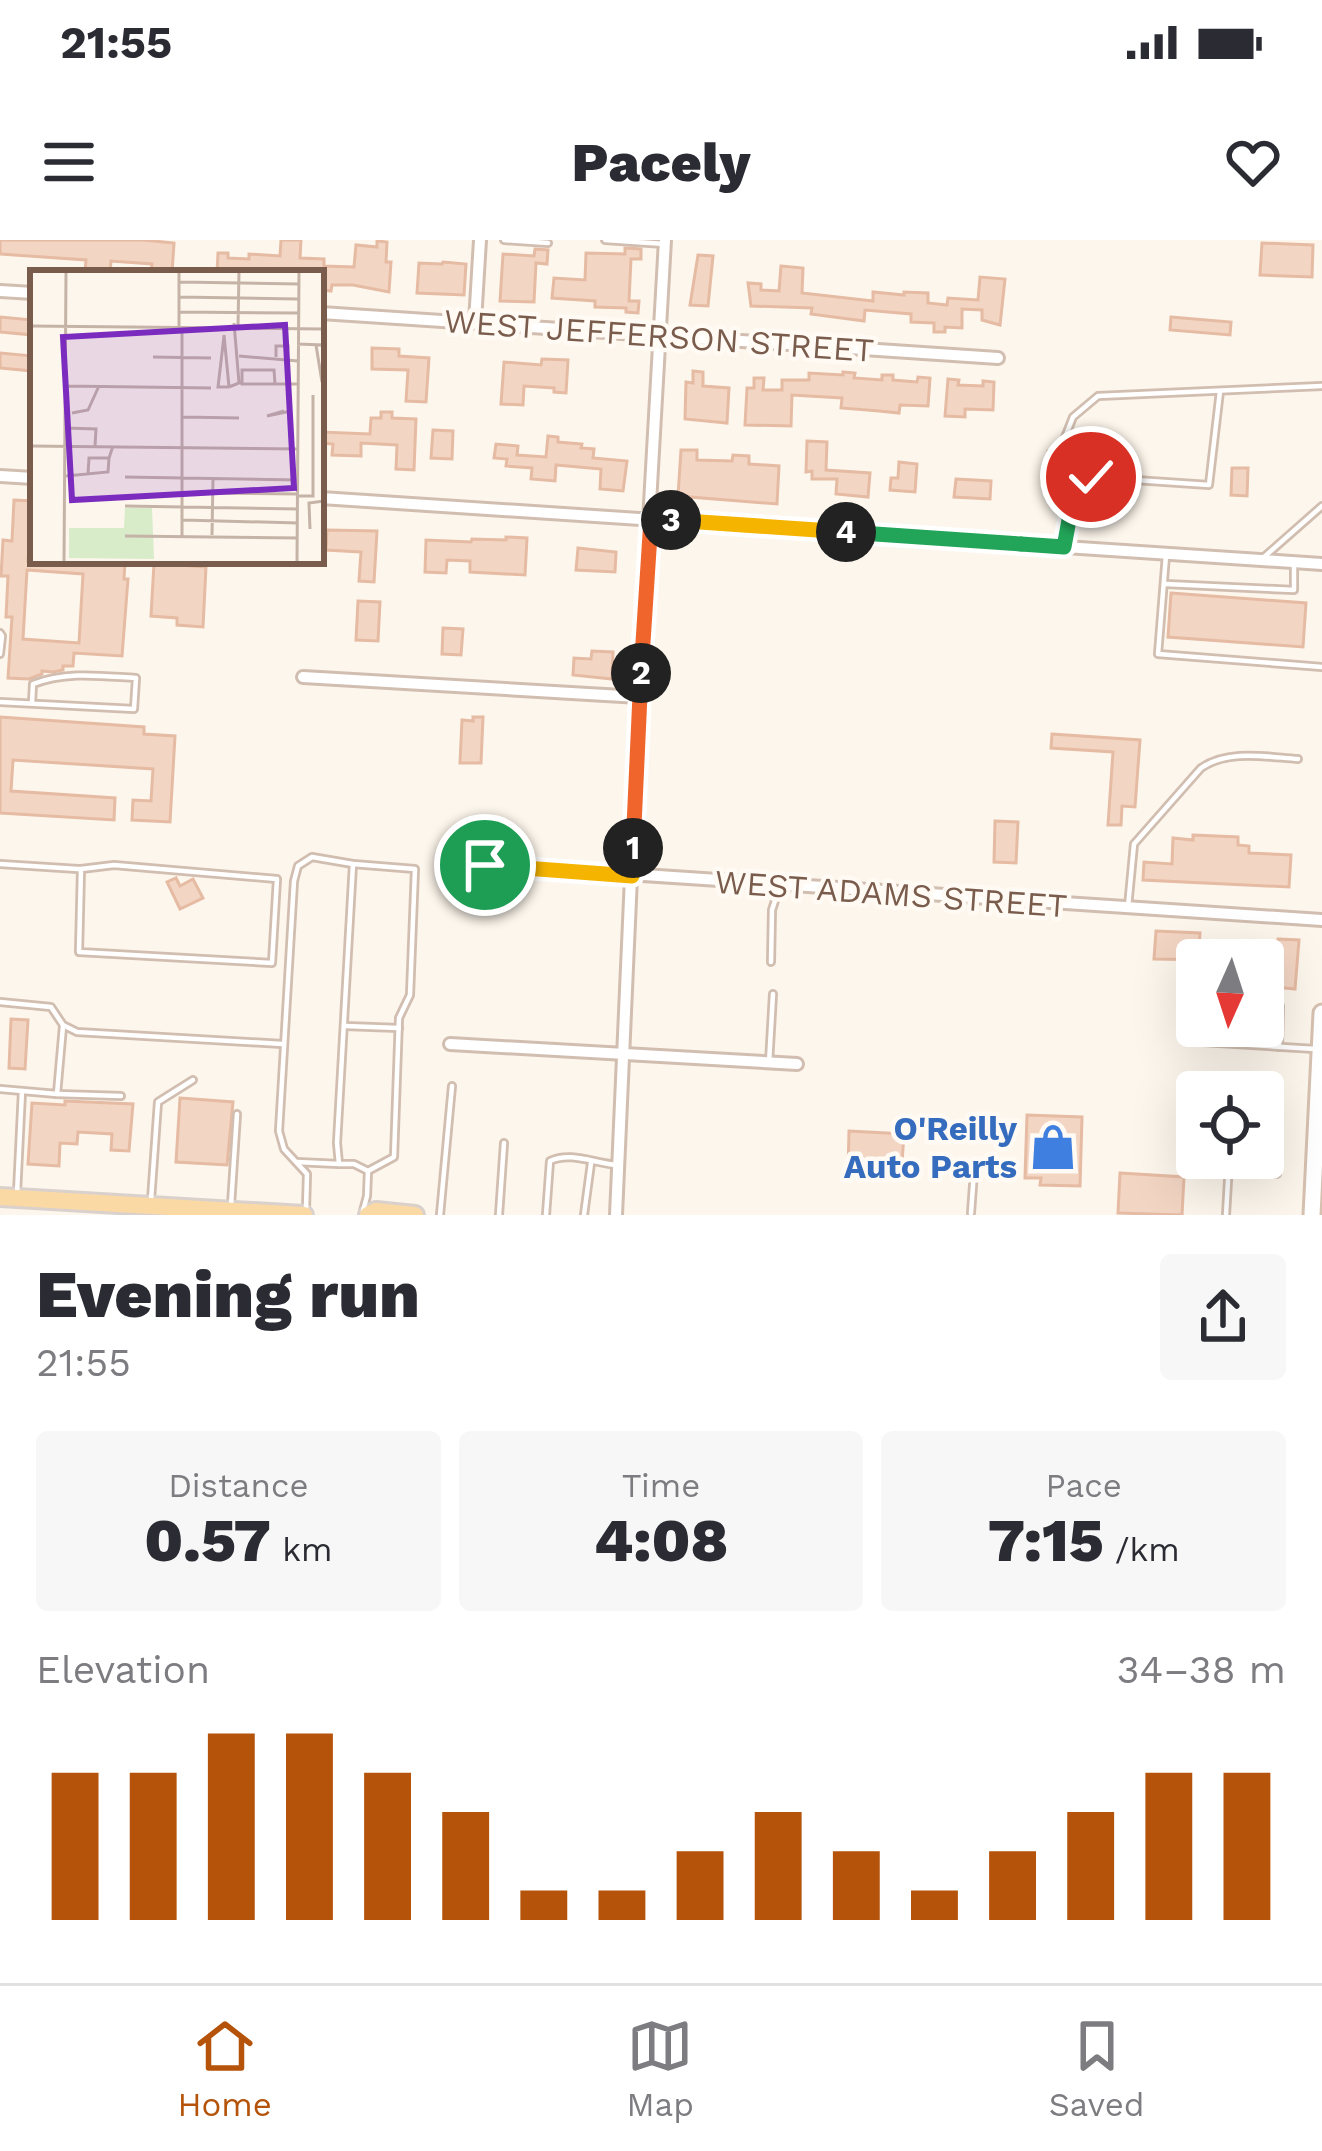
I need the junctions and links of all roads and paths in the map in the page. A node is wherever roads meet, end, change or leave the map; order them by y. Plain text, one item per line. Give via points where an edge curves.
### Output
1 (480, 240) edge
2 (504, 240) edge
3 (605, 240) edge
4 (665, 242) edge
5 (548, 243) dead end
6 (0, 291) edge
7 (30, 293) edge
8 (324, 313) edge
9 (475, 322) junction
10 (661, 335) junction
11 (998, 358) dead end
12 (1322, 386) edge
13 (1220, 392) junction
14 (0, 476) edge
15 (1091, 477) junction
16 (30, 478) edge
17 (324, 497) edge
18 (1322, 506) edge
19 (651, 519) junction
20 (1064, 547) junction
21 (1166, 554) junction
22 (1260, 560) junction
23 (1294, 562) junction
24 (1322, 564) edge
25 (1163, 584) junction
26 (0, 633) edge
27 (0, 654) edge
28 (1322, 667) edge
29 (303, 677) dead end
30 (639, 698) junction
31 (0, 701) edge
32 (32, 703) junction
33 (1298, 759) dead end
34 (461, 863) dead end
35 (0, 864) edge
36 (353, 864) junction
37 (81, 869) junction
38 (632, 876) junction
39 (780, 885) junction
40 (1128, 908) junction
41 (1322, 920) edge
42 (771, 962) dead end
43 (773, 994) dead end
44 (0, 1002) edge
45 (1322, 1013) edge
46 (63, 1025) junction
47 (343, 1026) junction
48 (399, 1028) junction
49 (284, 1044) junction
50 (450, 1044) dead end
51 (1279, 1047) edge
52 (1320, 1049) edge
53 (624, 1054) junction
54 (770, 1063) junction
55 (797, 1064) dead end
56 (193, 1080) dead end
57 (452, 1086) dead end
58 (0, 1089) edge
59 (22, 1091) junction
60 (57, 1094) junction
61 (121, 1096) dead end
62 (237, 1114) dead end
63 (504, 1143) dead end
64 (297, 1162) junction
65 (339, 1163) junction
66 (591, 1163) junction
67 (618, 1165) junction
68 (368, 1171) junction
69 (974, 1172) dead end
70 (1228, 1179) edge
71 (8, 1197) edge
72 (150, 1206) junction
73 (224, 1212) edge
74 (278, 1214) edge
75 (971, 1214) edge
76 (305, 1215) edge
77 (365, 1215) edge
78 (416, 1215) edge
79 (440, 1215) edge
80 (499, 1215) edge
81 (546, 1215) edge
82 (584, 1215) edge
83 (616, 1215) edge
84 (1226, 1215) edge
85 (1312, 1215) edge

1 - 9 street
2 - 5 lane
3 - 4 lane
4 - 10 street
6 - 7 street
8 - 9 street, WEST JEFFERSON STREET
9 - 10 street, WEST JEFFERSON STREET
10 - 11 street, WEST JEFFERSON STREET
10 - 19 street
12 - 13 lane
13 - 15 lane via 1209,485
13 - 15 lane via 1098,396 1073,417 1064,440
14 - 16 street
15 - 20 lane
17 - 19 street
18 - 22 lane
19 - 20 street
19 - 30 street
20 - 21 street
21 - 22 street
21 - 25 lane
22 - 23 street
23 - 24 street
23 - 25 lane via 1294,590
25 - 28 lane via 1158,654
26 - 27 lane
29 - 30 street
30 - 38 street
31 - 32 lane
32 - 32 lane via 134,709 136,678 49,678 33,684
33 - 40 lane via 1233,757 1201,768 1134,844
34 - 38 street, WEST ADAMS STREET
35 - 37 lane
36 - 47 lane
36 - 48 lane via 415,869 410,995
36 - 49 lane via 312,857 298,866
37 - 37 lane via 277,879 272,963 79,952
38 - 39 street, WEST ADAMS STREET
38 - 53 street
39 - 40 street, WEST ADAMS STREET
39 - 42 lane
40 - 41 street, WEST ADAMS STREET
43 - 54 lane
44 - 46 lane via 51,1006
45 - 52 main road
46 - 49 lane
46 - 60 lane
47 - 48 lane
47 - 65 lane
48 - 68 lane via 394,1157
49 - 64 lane via 279,1131
50 - 53 street
51 - 52 lane
52 - 85 main road
53 - 54 street
53 - 67 street
54 - 55 street
56 - 72 lane via 158,1102
57 - 79 lane
58 - 59 lane
59 - 60 lane
59 - 71 lane
60 - 61 lane
62 - 73 lane
63 - 80 lane
64 - 65 lane
64 - 76 lane via 307,1174
65 - 68 lane
66 - 67 lane
66 - 81 lane via 550,1161
66 - 82 lane
67 - 83 street
68 - 77 lane
69 - 75 lane
70 - 84 lane
71 - 72 main road
72 - 73 main road
73 - 74 main road
74 - 76 main road
77 - 78 main road

